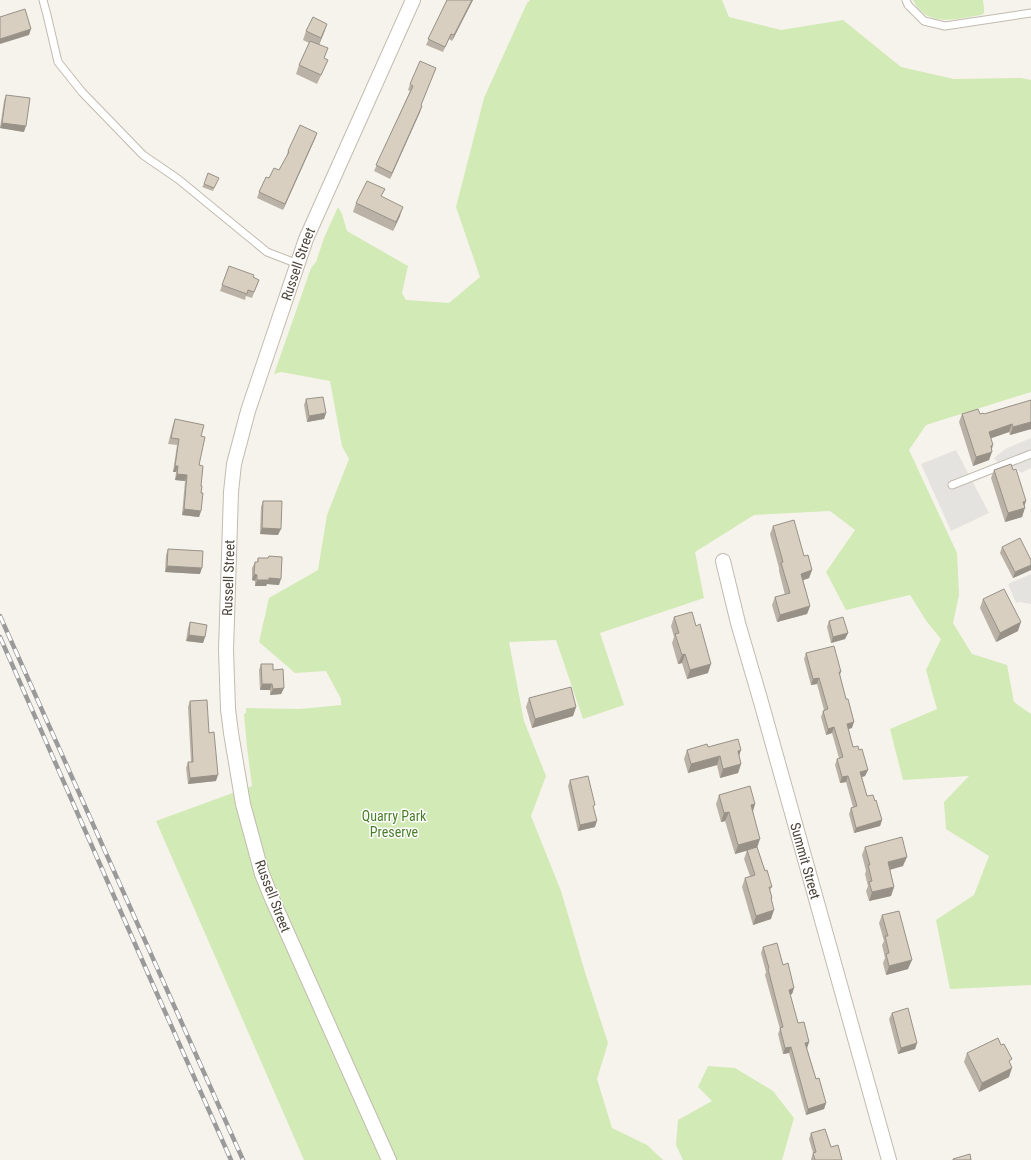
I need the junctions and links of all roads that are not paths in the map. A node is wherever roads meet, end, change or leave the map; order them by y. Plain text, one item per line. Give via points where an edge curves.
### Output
1 (43, 0) edge
2 (413, 0) edge
3 (906, 0) edge
4 (1031, 13) edge
5 (298, 264) junction
6 (1031, 454) edge
7 (952, 485) dead end
8 (723, 561) dead end
9 (389, 1160) edge
10 (889, 1160) edge

1 - 5 lane via 58,62 82,92 142,155 184,184 267,252
2 - 5 street, Russell Street via 321,204
3 - 4 lane via 924,20 945,26
5 - 9 street, Russell Street via 248,411 234,464 229,519 226,650 228,709 243,804 262,874
6 - 7 lane
8 - 10 street, Summit Street via 738,624

